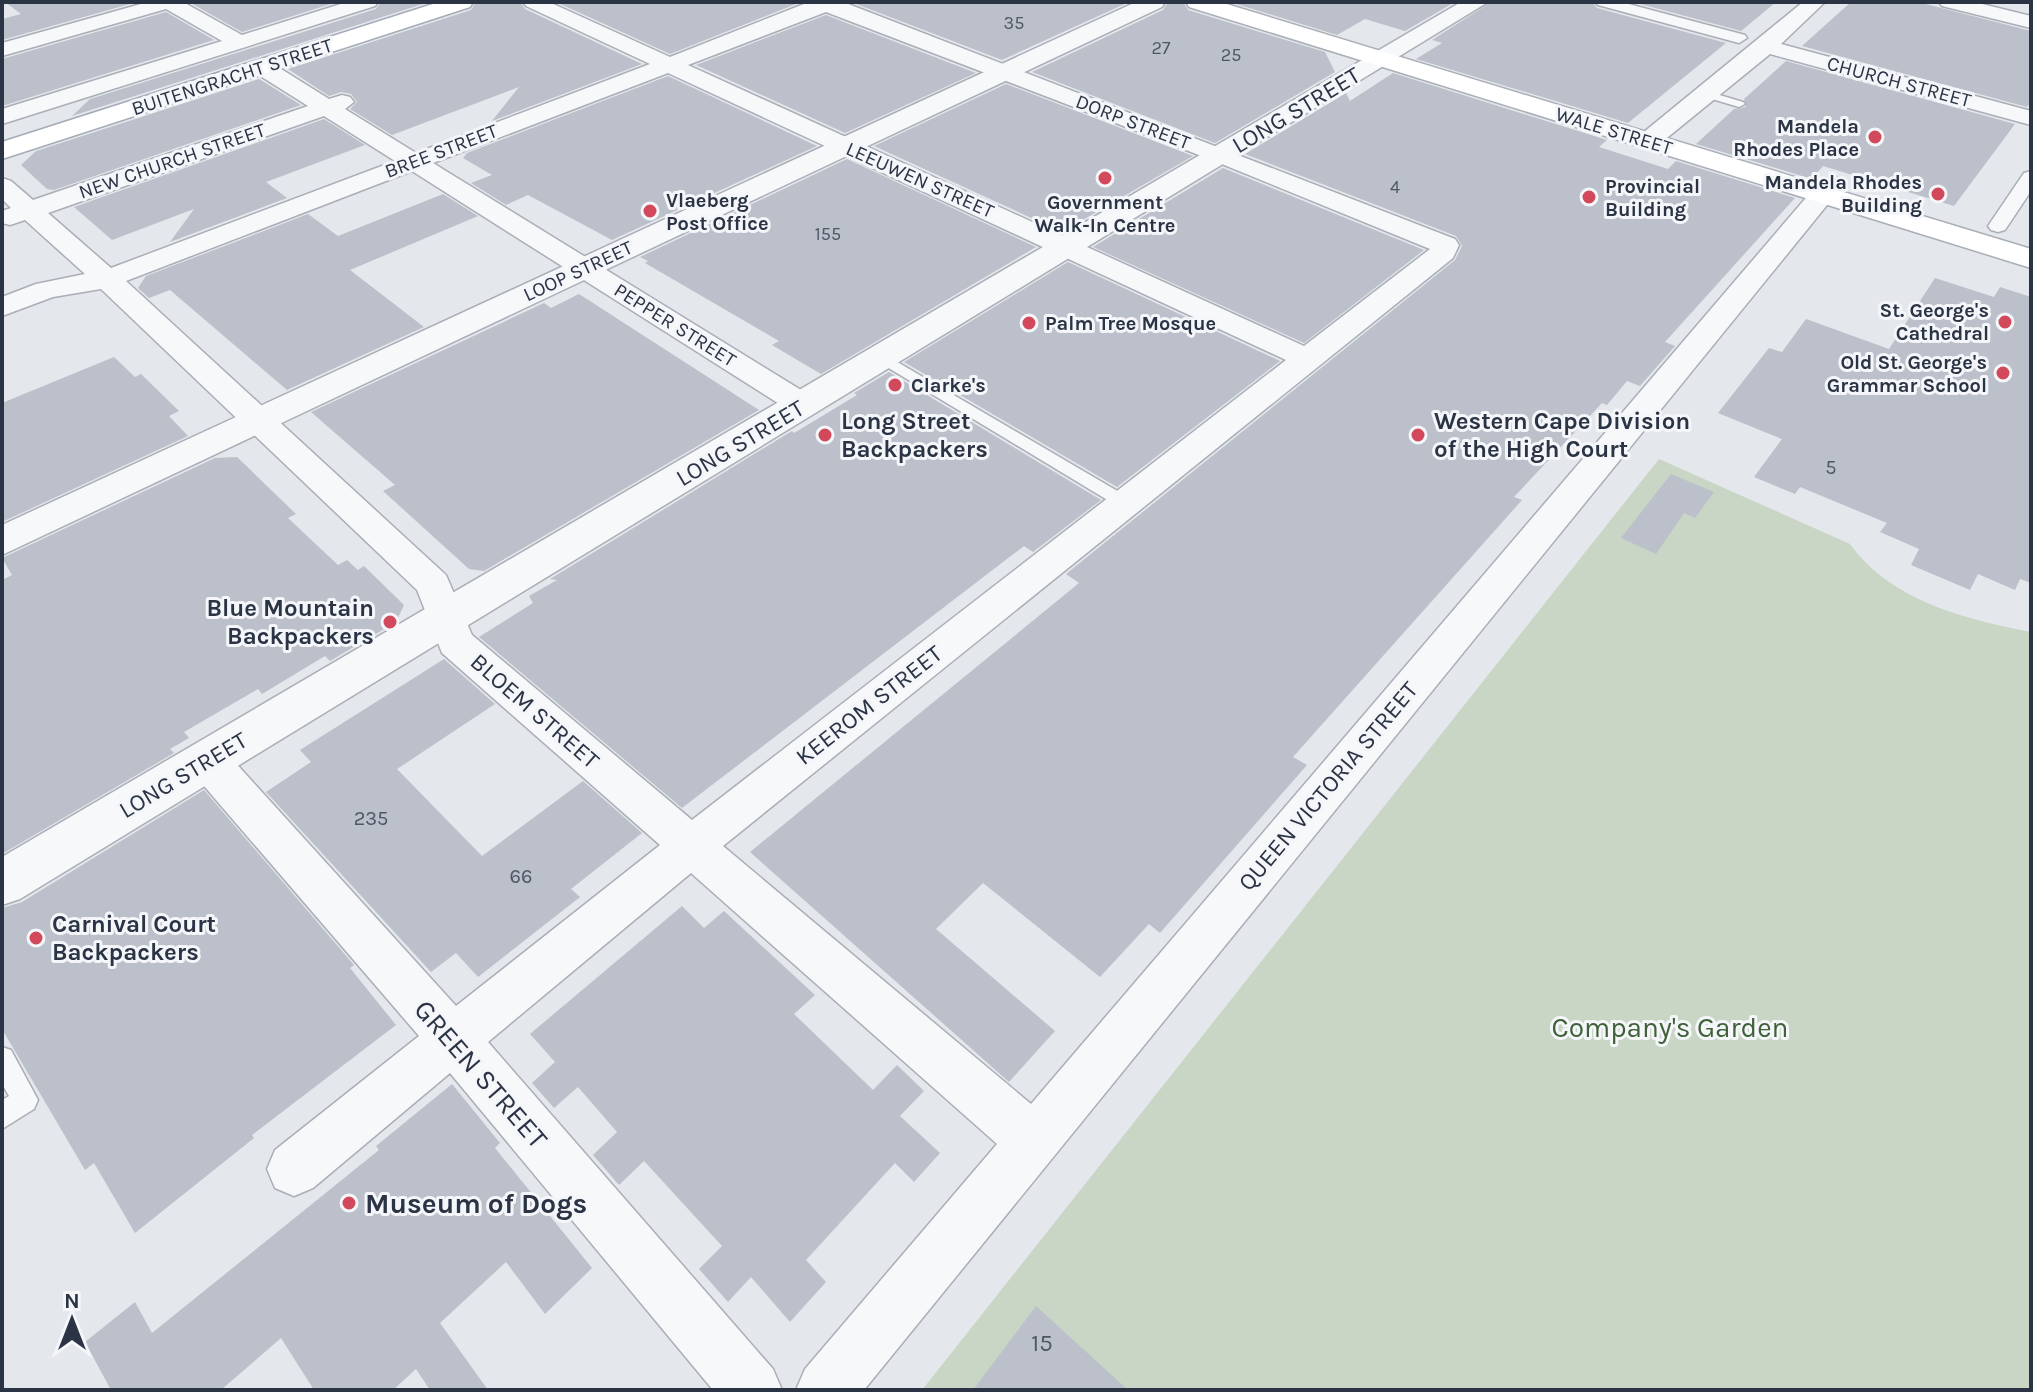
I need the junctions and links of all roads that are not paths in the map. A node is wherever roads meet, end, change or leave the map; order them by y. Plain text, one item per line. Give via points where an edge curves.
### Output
1 (169, 2) edge
2 (368, 2) edge
3 (427, 2) edge
4 (462, 2) edge
5 (533, 2) edge
6 (782, 2) edge
7 (862, 2) edge
8 (1154, 2) edge
9 (1197, 2) edge
10 (1251, 2) edge
11 (1477, 2) edge
12 (1603, 2) edge
13 (1815, 2) edge
14 (826, 3) edge
15 (1955, 3) edge
16 (2031, 22) edge
17 (1739, 38) dead end
18 (240, 42) junction
19 (1766, 46) junction
20 (2, 50) edge
21 (1390, 54) junction
22 (658, 59) junction
23 (269, 65) junction
24 (1014, 67) junction
25 (1706, 94) junction
26 (335, 104) junction
27 (1739, 104) dead end
28 (2, 117) edge
29 (2031, 118) edge
30 (2, 135) edge
31 (1655, 135) junction
32 (845, 146) junction
33 (1231, 149) junction
34 (2, 151) edge
35 (412, 152) junction
36 (2031, 177) edge
37 (2, 186) edge
38 (1827, 188) junction
39 (16, 215) edge
40 (1998, 226) dead end
41 (2031, 243) edge
42 (1445, 245) joint
43 (1067, 247) junction
44 (2031, 259) edge
45 (593, 265) junction
46 (97, 271) junction
47 (2, 307) edge
48 (882, 358) junction
49 (1307, 359) junction
50 (810, 401) junction
51 (259, 420) junction
52 (1125, 503) junction
53 (2, 541) edge
54 (447, 616) junction
55 (207, 760) junction
56 (691, 846) junction
57 (2, 883) edge
58 (455, 1041) junction
59 (2, 1059) edge
60 (2, 1116) edge
61 (1034, 1141) junction
62 (294, 1169) dead end
63 (752, 1390) edge
64 (826, 1390) edge

1 - 18 street
1 - 20 street
2 - 18 street, BUITENGRACHT STREET
3 - 30 main road, BUITENGRACHT STREET
4 - 23 main road, BUITENGRACHT STREET
5 - 22 street, LEEUWEN STREET
6 - 22 street, BREE STREET
7 - 24 street, DORP STREET
8 - 24 street, LOOP STREET
9 - 21 main road, WALE STREET
10 - 21 main road, WALE STREET
11 - 21 street, LONG STREET
12 - 17 street
13 - 19 street
14 - 22 street, BREE STREET
14 - 24 street, DORP STREET
15 - 16 street
18 - 28 street, BUITENGRACHT STREET
19 - 25 street
19 - 29 street, CHURCH STREET
21 - 31 main road, WALE STREET
21 - 33 street, LONG STREET
22 - 32 street, LEEUWEN STREET
22 - 35 street, BREE STREET
23 - 26 street, PEPPER STREET
23 - 34 main road, BUITENGRACHT STREET
24 - 32 street, LOOP STREET
24 - 33 street, DORP STREET
25 - 27 lane
25 - 31 street
26 - 35 street, PEPPER STREET
26 - 39 street, NEW CHURCH STREET
31 - 38 main road, WALE STREET
32 - 43 street, LEEUWEN STREET
32 - 45 street, LOOP STREET
33 - 42 street, DORP STREET
33 - 43 street, LONG STREET
35 - 45 street, PEPPER STREET
35 - 46 street, BREE STREET
36 - 40 street
37 - 39 street, BLOEM STREET
38 - 41 main road, WALE STREET
38 - 44 main road, WALE STREET
38 - 61 street, QUEEN VICTORIA STREET
39 - 46 street, BLOEM STREET
42 - 49 street, KEEROM STREET via 1443,252
43 - 48 street, LONG STREET
43 - 49 street, LEEUWEN STREET
45 - 50 street, PEPPER STREET
45 - 51 street, LOOP STREET
46 - 47 street, BREE STREET
46 - 51 street, BLOEM STREET
48 - 50 street, LONG STREET
48 - 52 lane
49 - 52 street, KEEROM STREET
50 - 54 street, LONG STREET
51 - 53 street, LOOP STREET
51 - 54 street, BLOEM STREET via 433,584
52 - 56 street, KEEROM STREET
54 - 55 street, LONG STREET
54 - 56 street, BLOEM STREET via 456,643
55 - 57 street, LONG STREET
55 - 58 street, GREEN STREET
56 - 58 street, KEEROM STREET
56 - 61 street, BLOEM STREET
58 - 62 street, KEEROM STREET
58 - 63 street, GREEN STREET
59 - 60 lane via 25,1100
61 - 64 street, QUEEN VICTORIA STREET

